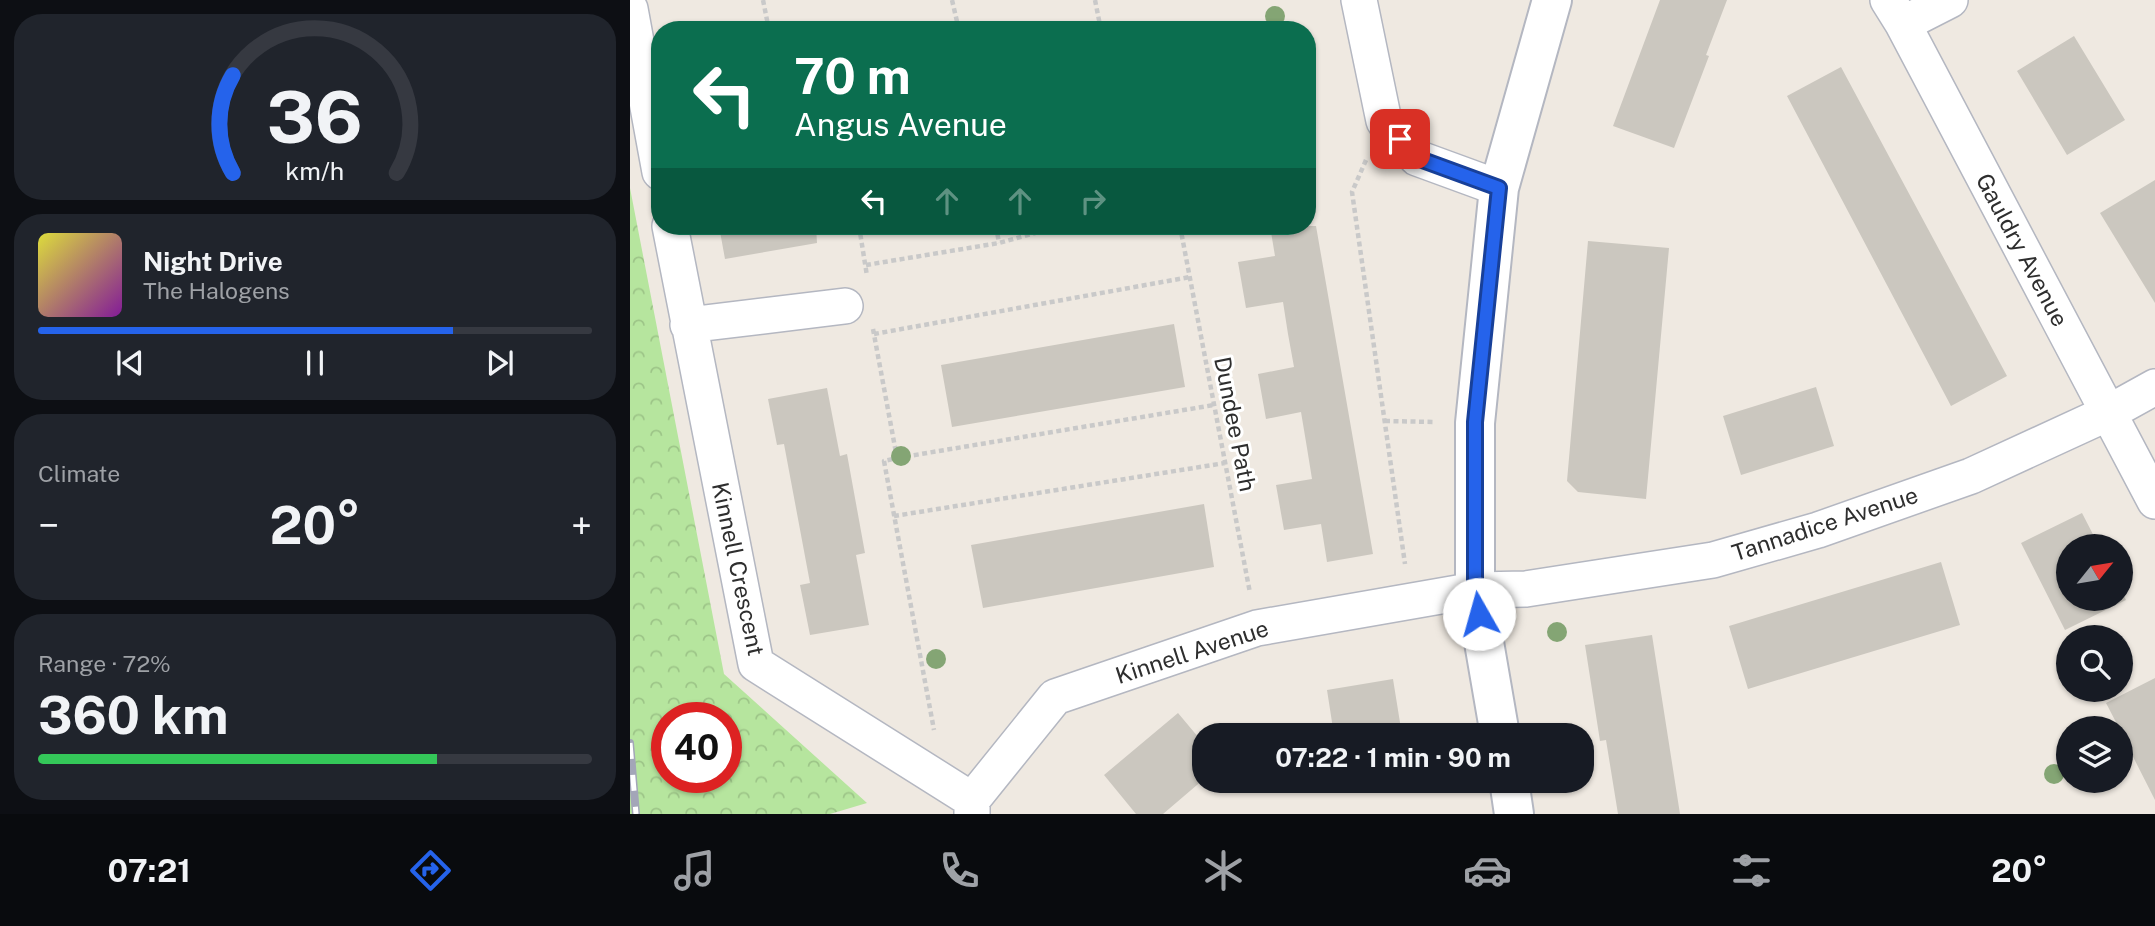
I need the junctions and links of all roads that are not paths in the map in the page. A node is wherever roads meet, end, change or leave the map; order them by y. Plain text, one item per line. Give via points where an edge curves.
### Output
1 (1359, 0) edge
2 (1552, 0) edge
3 (1950, 0) edge
4 (630, 9) edge
5 (1895, 12) edge
6 (651, 123) edge
7 (1499, 188) junction
8 (672, 235) edge
9 (859, 315) road end
10 (688, 325) junction
11 (2155, 387) edge
12 (2108, 413) junction
13 (2155, 500) edge
14 (1475, 590) junction
15 (1498, 723) edge
16 (1510, 793) edge
17 (963, 799) edge
18 (1514, 814) edge

1 - 7 street via 1384,121 1417,158
2 - 7 street
3 - 5 street
4 - 6 street
5 - 12 street, Gauldry Avenue
7 - 14 street via 1475,422
8 - 10 street, Kinnell Crescent
9 - 10 street
10 - 17 street, Kinnell Crescent via 755,664
11 - 12 street, Tannadice Avenue
12 - 13 street, Gauldry Avenue
12 - 14 street, Tannadice Avenue via 1971,476 1818,530 1713,560 1526,589
14 - 15 street
14 - 17 street, Kinnell Avenue via 1256,628 1055,697
16 - 18 street

